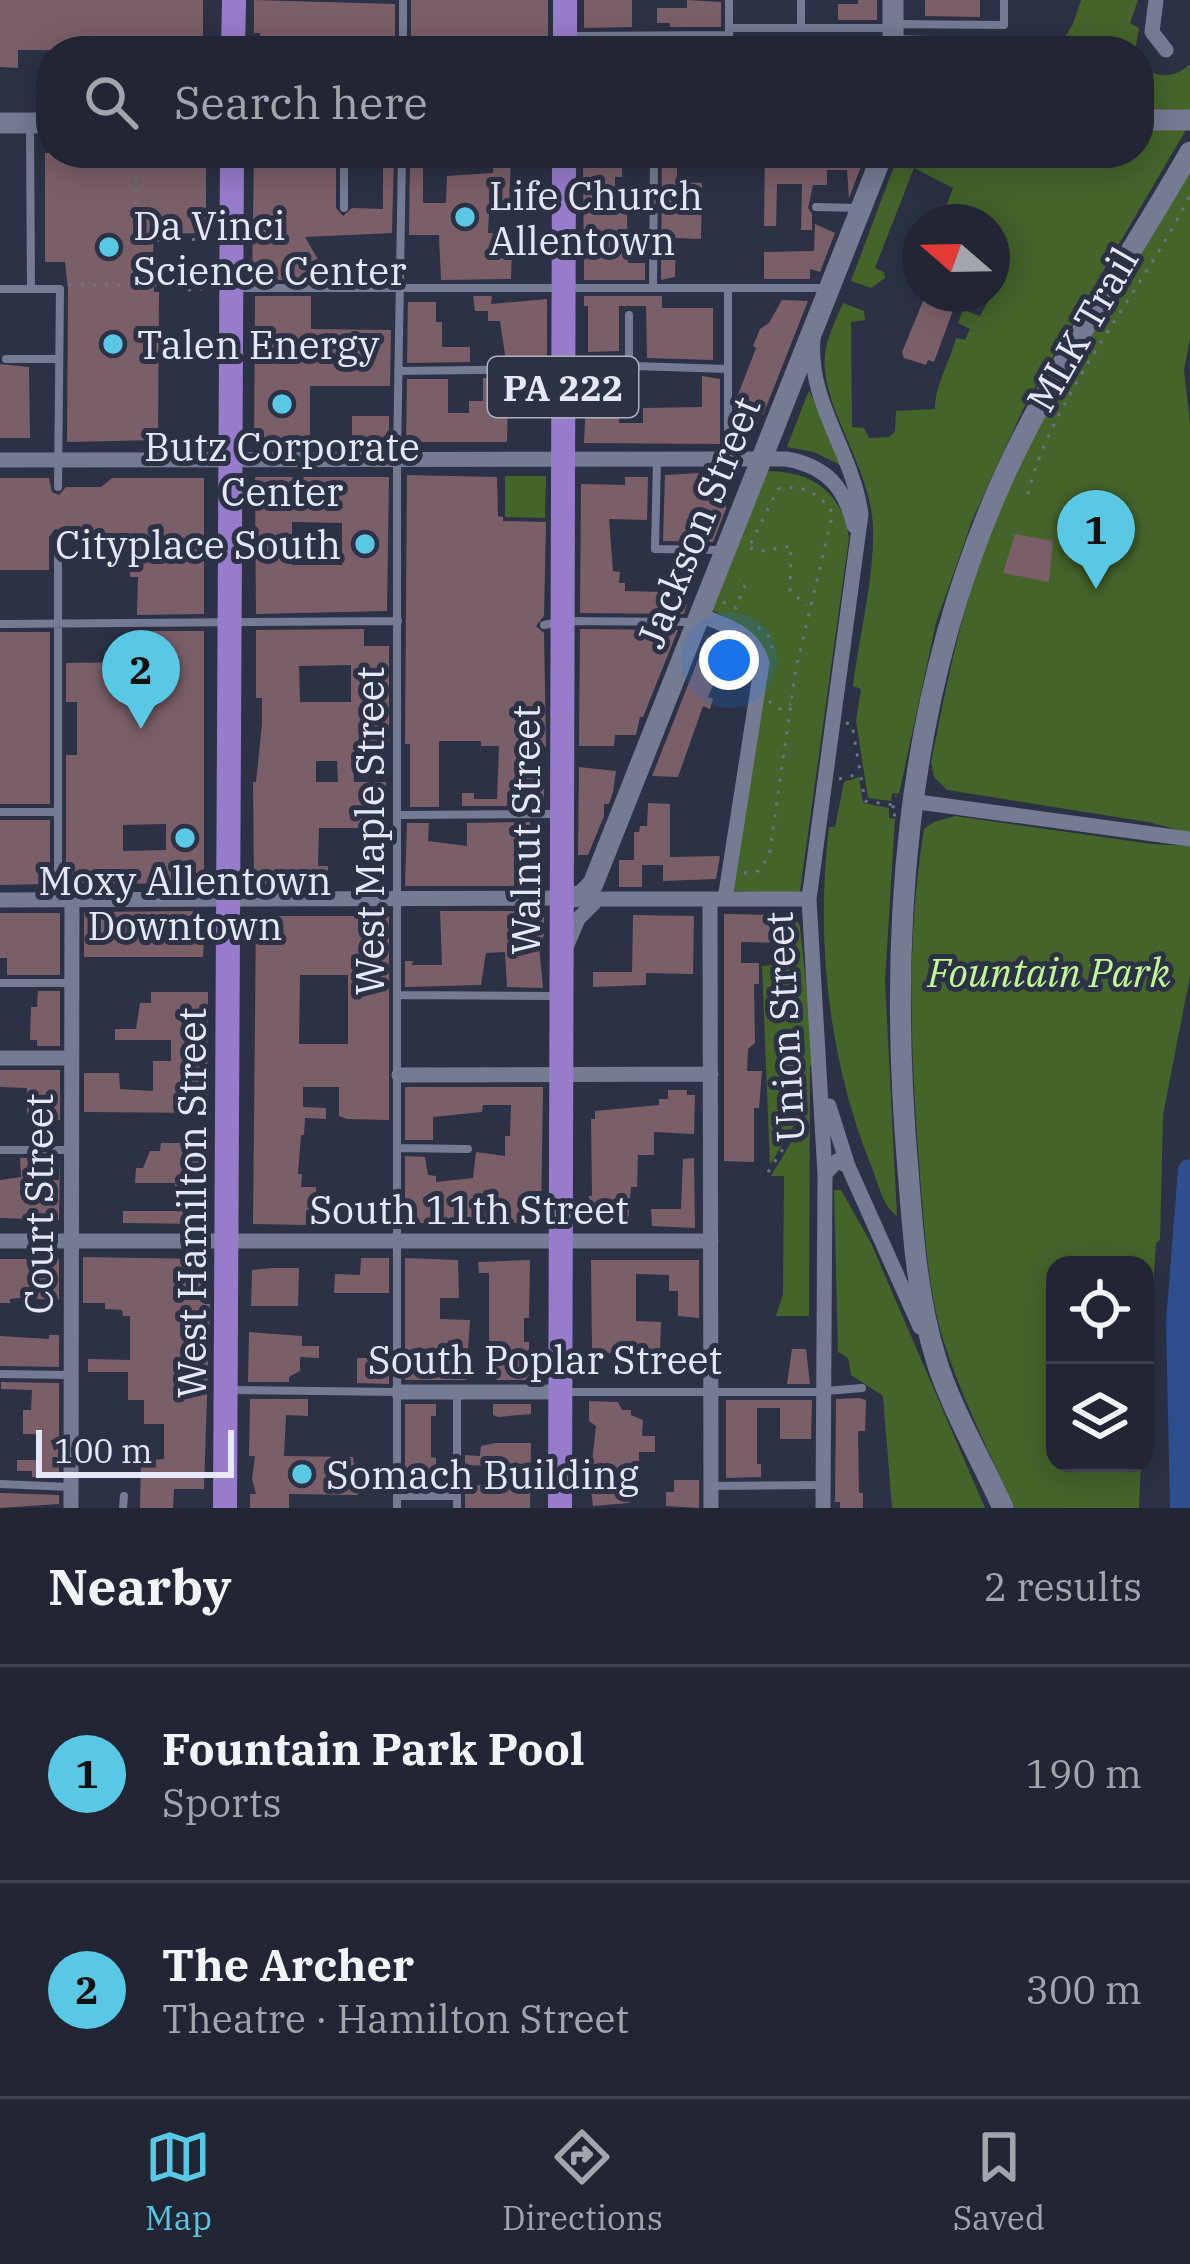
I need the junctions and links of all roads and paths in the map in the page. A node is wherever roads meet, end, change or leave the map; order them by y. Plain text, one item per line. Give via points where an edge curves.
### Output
1 (234, 0) edge
2 (403, 0) edge
3 (565, 0) edge
4 (729, 0) edge
5 (801, 0) edge
6 (893, 0) edge
7 (1004, 0) edge
8 (1156, 0) edge
9 (801, 28) junction
10 (729, 32) junction
11 (893, 35) edge
12 (233, 36) edge
13 (403, 36) edge
14 (565, 36) edge
15 (674, 36) edge
16 (729, 36) edge
17 (1166, 50) dead end
18 (1154, 120) edge
19 (1190, 120) edge
20 (0, 123) edge
21 (36, 123) edge
22 (1190, 152) edge
23 (38, 168) edge
24 (136, 168) edge
25 (231, 168) edge
26 (344, 168) edge
27 (402, 168) edge
28 (564, 168) edge
29 (654, 168) edge
30 (878, 168) edge
31 (1190, 194) edge
32 (816, 207) dead end
33 (344, 208) dead end
34 (862, 208) junction
35 (211, 239) dead end
36 (64, 287) junction
37 (221, 288) junction
38 (400, 288) junction
39 (563, 288) junction
40 (653, 288) junction
41 (728, 288) junction
42 (830, 288) junction
43 (1, 289) edge
44 (31, 289) junction
45 (629, 315) dead end
46 (815, 325) junction
47 (6, 358) dead end
48 (59, 359) junction
49 (629, 363) junction
50 (563, 367) junction
51 (728, 369) junction
52 (398, 370) junction
53 (761, 458) junction
54 (563, 459) junction
55 (657, 459) junction
56 (728, 459) junction
57 (0, 460) edge
58 (58, 460) junction
59 (230, 460) junction
60 (397, 460) junction
61 (58, 487) dead end
62 (1028, 494) dead end
63 (58, 537) dead end
64 (731, 546) junction
65 (857, 547) junction
66 (749, 548) junction
67 (740, 579) dead end
68 (809, 605) junction
69 (704, 612) junction
70 (550, 620) junction
71 (398, 621) junction
72 (229, 622) junction
73 (58, 623) junction
74 (0, 624) edge
75 (750, 624) dead end
76 (775, 659) dead end
77 (765, 696) dead end
78 (793, 703) junction
79 (780, 709) junction
80 (790, 721) junction
81 (840, 722) dead end
82 (860, 773) junction
83 (838, 779) dead end
84 (900, 804) junction
85 (0, 812) edge
86 (57, 812) junction
87 (562, 814) junction
88 (400, 815) junction
89 (1190, 839) edge
90 (608, 847) junction
91 (740, 863) dead end
92 (562, 865) junction
93 (596, 891) junction
94 (561, 898) junction
95 (227, 899) junction
96 (400, 899) junction
97 (718, 899) junction
98 (809, 899) junction
99 (0, 900) edge
100 (65, 900) junction
101 (560, 967) junction
102 (0, 983) edge
103 (71, 983) junction
104 (399, 995) junction
105 (560, 996) junction
106 (0, 1058) edge
107 (71, 1058) junction
108 (822, 1073) junction
109 (560, 1074) junction
110 (711, 1074) junction
111 (399, 1075) junction
112 (804, 1125) dead end
113 (399, 1148) junction
114 (468, 1149) dead end
115 (0, 1150) edge
116 (71, 1150) junction
117 (848, 1166) junction
118 (768, 1172) dead end
119 (825, 1174) junction
120 (868, 1210) junction
121 (911, 1213) junction
122 (0, 1241) edge
123 (72, 1241) junction
124 (399, 1241) junction
125 (561, 1241) junction
126 (711, 1241) junction
127 (227, 1243) junction
128 (915, 1246) junction
129 (885, 1248) junction
130 (937, 1363) junction
131 (0, 1374) edge
132 (72, 1375) junction
133 (862, 1388) dead end
134 (226, 1390) junction
135 (457, 1391) junction
136 (824, 1391) junction
137 (398, 1392) junction
138 (561, 1392) junction
139 (711, 1392) junction
140 (0, 1484) edge
141 (71, 1486) junction
142 (711, 1486) junction
143 (824, 1486) junction
144 (398, 1496) junction
145 (457, 1496) junction
146 (71, 1508) edge
147 (225, 1508) edge
148 (398, 1508) edge
149 (457, 1508) edge
150 (560, 1508) edge
151 (711, 1508) edge
152 (824, 1508) edge
153 (1003, 1508) edge

1 - 12 main road
2 - 13 lane
3 - 14 main road
4 - 10 lane
5 - 9 lane
6 - 11 main road
7 - 11 lane via 1004,25
8 - 17 street via 1152,32
9 - 10 lane
9 - 11 lane
10 - 15 lane
10 - 16 lane
18 - 19 main road
20 - 21 main road
22 - 84 main road via 1052,382 998,490
23 - 44 lane
24 - 35 path via 136,241
25 - 37 main road, West Hamilton Street
26 - 33 lane
27 - 38 lane, West Maple Street
28 - 39 main road, Walnut Street / PA 222
29 - 40 lane
30 - 34 main road, Jackson Street
31 - 62 path, MLK Trail via 1061,413
32 - 34 lane
34 - 42 main road, Jackson Street
36 - 37 path
36 - 44 lane
36 - 48 lane
37 - 38 lane
37 - 59 main road, West Hamilton Street
38 - 39 lane
38 - 52 lane, West Maple Street
39 - 40 lane
39 - 50 main road, Walnut Street / PA 222
40 - 41 lane
41 - 42 lane
41 - 51 lane
42 - 46 main road, Jackson Street
43 - 44 lane
45 - 49 lane
46 - 53 main road, Jackson Street
46 - 65 street, Union Street via 816,384 859,497
47 - 48 lane
48 - 58 lane
49 - 50 lane
49 - 51 lane
50 - 52 lane
50 - 54 main road, Walnut Street / PA 222
51 - 56 lane
52 - 60 lane, West Maple Street
53 - 56 street, Union Street
53 - 64 main road, Jackson Street
53 - 65 street, Union Street via 804,462 836,482
54 - 55 street, Union Street
54 - 60 street, Union Street
54 - 70 main road, Walnut Street / PA 222
55 - 56 street, Union Street
55 - 64 lane via 655,549
57 - 58 street, Union Street
58 - 59 street, Union Street
58 - 61 lane
59 - 60 street, Union Street
59 - 72 main road, West Hamilton Street
60 - 71 lane, West Maple Street
63 - 73 lane, Court Street
64 - 66 path
64 - 69 main road, Jackson Street
65 - 98 street, Union Street
66 - 68 path via 791,546 790,591
66 - 68 path via 778,489 822,498 832,518
67 - 69 path via 746,582 736,608
68 - 78 path
69 - 70 lane
69 - 90 main road, Jackson Street
69 - 97 street via 754,644 762,663
70 - 87 main road, Walnut Street / PA 222
71 - 72 lane
71 - 88 lane, West Maple Street
72 - 73 lane
72 - 95 main road, West Hamilton Street
73 - 74 lane
73 - 86 lane, Court Street
75 - 76 path via 769,637
77 - 79 path
78 - 79 path
78 - 80 path
79 - 80 path
80 - 91 path via 769,857 751,873
81 - 82 path via 852,724
82 - 83 path
82 - 84 path via 865,801
84 - 89 street
84 - 121 main road via 899,991
85 - 86 lane
86 - 100 lane, Court Street
87 - 88 lane
87 - 92 main road, Walnut Street / PA 222
88 - 96 lane, West Maple Street
90 - 92 main road via 591,866
90 - 93 main road, Jackson Street
92 - 94 main road, Walnut Street / PA 222
93 - 94 main road
93 - 97 street
93 - 101 street
94 - 96 street
94 - 101 main road, Walnut Street / PA 222
95 - 96 street
95 - 100 street
95 - 127 main road, West Hamilton Street
96 - 104 lane, West Maple Street
97 - 98 street
97 - 110 street
98 - 108 street, Union Street
99 - 100 street
100 - 103 street, Court Street
101 - 105 main road, Walnut Street / PA 222
102 - 103 lane
103 - 107 street, Court Street
104 - 105 lane
104 - 111 lane, West Maple Street
105 - 109 main road, Walnut Street / PA 222
106 - 107 street
107 - 116 street, Court Street
108 - 117 street
108 - 119 street, Union Street
109 - 110 street
109 - 111 street
109 - 125 main road, Walnut Street / PA 222
110 - 126 street
111 - 113 lane, West Maple Street
112 - 118 path
113 - 114 lane
113 - 124 lane, West Maple Street
115 - 116 lane
116 - 123 street, Court Street
117 - 119 street via 837,1161
117 - 120 street
119 - 136 street, Union Street
120 - 121 street via 896,1228
120 - 129 street
121 - 128 main road
122 - 123 street, South 11th Street
123 - 127 street, South 11th Street
123 - 132 street, Court Street
124 - 125 street, South 11th Street
124 - 127 street, South 11th Street
124 - 137 lane, West Maple Street
125 - 126 street, South 11th Street
125 - 138 main road, Walnut Street / PA 222
126 - 139 street
127 - 134 main road, West Hamilton Street
128 - 129 street
128 - 130 main road
129 - 130 street
130 - 153 main road
131 - 132 lane
132 - 141 street, Court Street
133 - 136 lane, South Poplar Street
134 - 137 lane, South Poplar Street
134 - 147 main road, West Hamilton Street
135 - 137 street, South Poplar Street
135 - 138 street, South Poplar Street
135 - 145 lane
136 - 139 lane, South Poplar Street
136 - 143 street, Union Street
137 - 144 lane, West Maple Street
138 - 139 lane, South Poplar Street
138 - 150 main road, Walnut Street / PA 222
139 - 142 street
140 - 141 lane
141 - 146 street, Court Street
142 - 143 lane
142 - 151 street
143 - 152 street, Union Street
144 - 145 lane
144 - 148 lane, West Maple Street
145 - 149 lane

